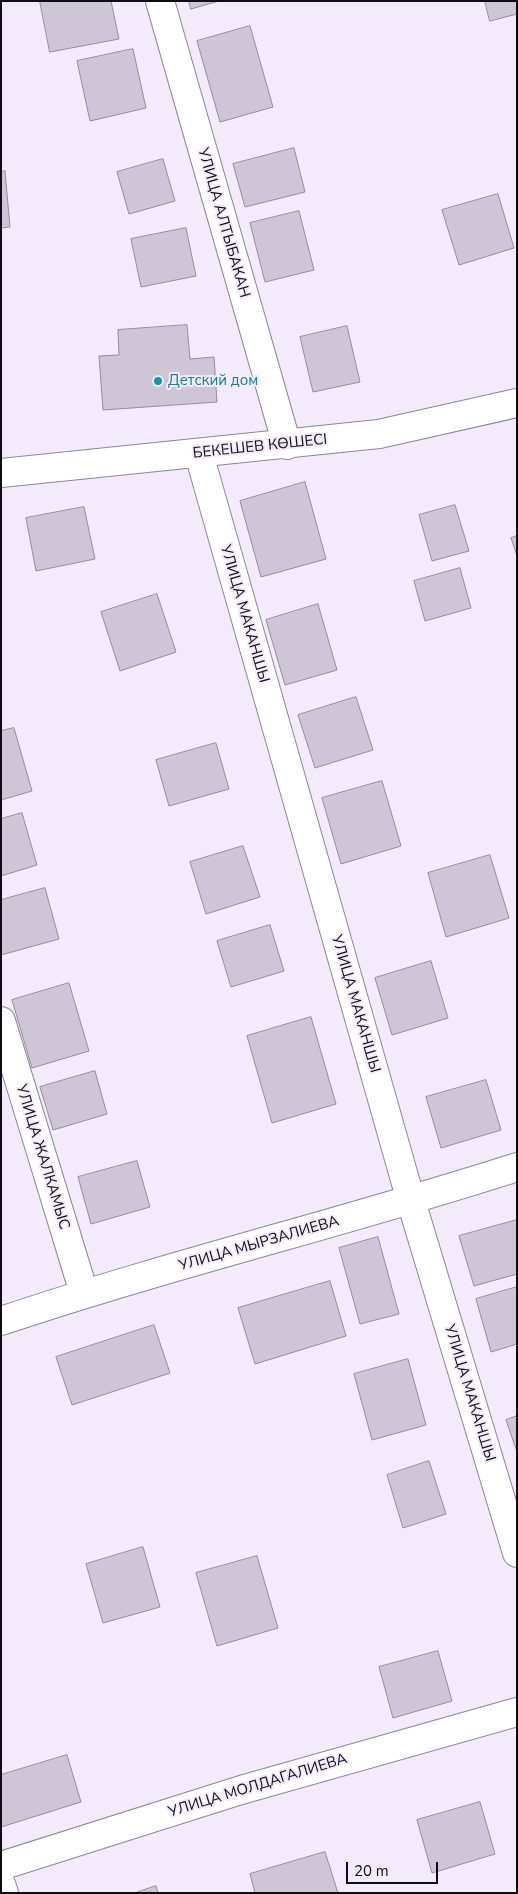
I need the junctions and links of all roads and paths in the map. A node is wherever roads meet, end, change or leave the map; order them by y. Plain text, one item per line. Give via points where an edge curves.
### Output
1 (160, 1) edge
2 (517, 402) edge
3 (286, 445) junction
4 (199, 454) junction
5 (1, 473) edge
6 (1, 1021) edge
7 (517, 1167) edge
8 (411, 1201) junction
9 (84, 1293) junction
10 (1, 1321) edge
11 (517, 1553) edge
12 (517, 1712) edge
13 (1, 1866) edge
14 (1, 1884) edge
15 (4, 1893) edge

1 - 3 street, УЛИЦА АЛТЫБАКАН
2 - 3 street, БЕКЕШЕВ КӨШЕСІ via 379,434
3 - 4 street, БЕКЕШЕВ КӨШЕСІ
4 - 5 street, БЕКЕШЕВ КӨШЕСІ
4 - 8 street, УЛИЦА МАКАНШЫ
6 - 9 street, УЛИЦА ЖАЛКАМЫС
7 - 8 street, УЛИЦА МЫРЗАЛИЕВА
8 - 9 street, УЛИЦА МЫРЗАЛИЕВА
8 - 11 street, УЛИЦА МАКАНШЫ
9 - 10 street, УЛИЦА МЫРЗАЛИЕВА
12 - 13 street, УЛИЦА МОЛДАГАЛИЕВА via 241,1790
14 - 15 street

